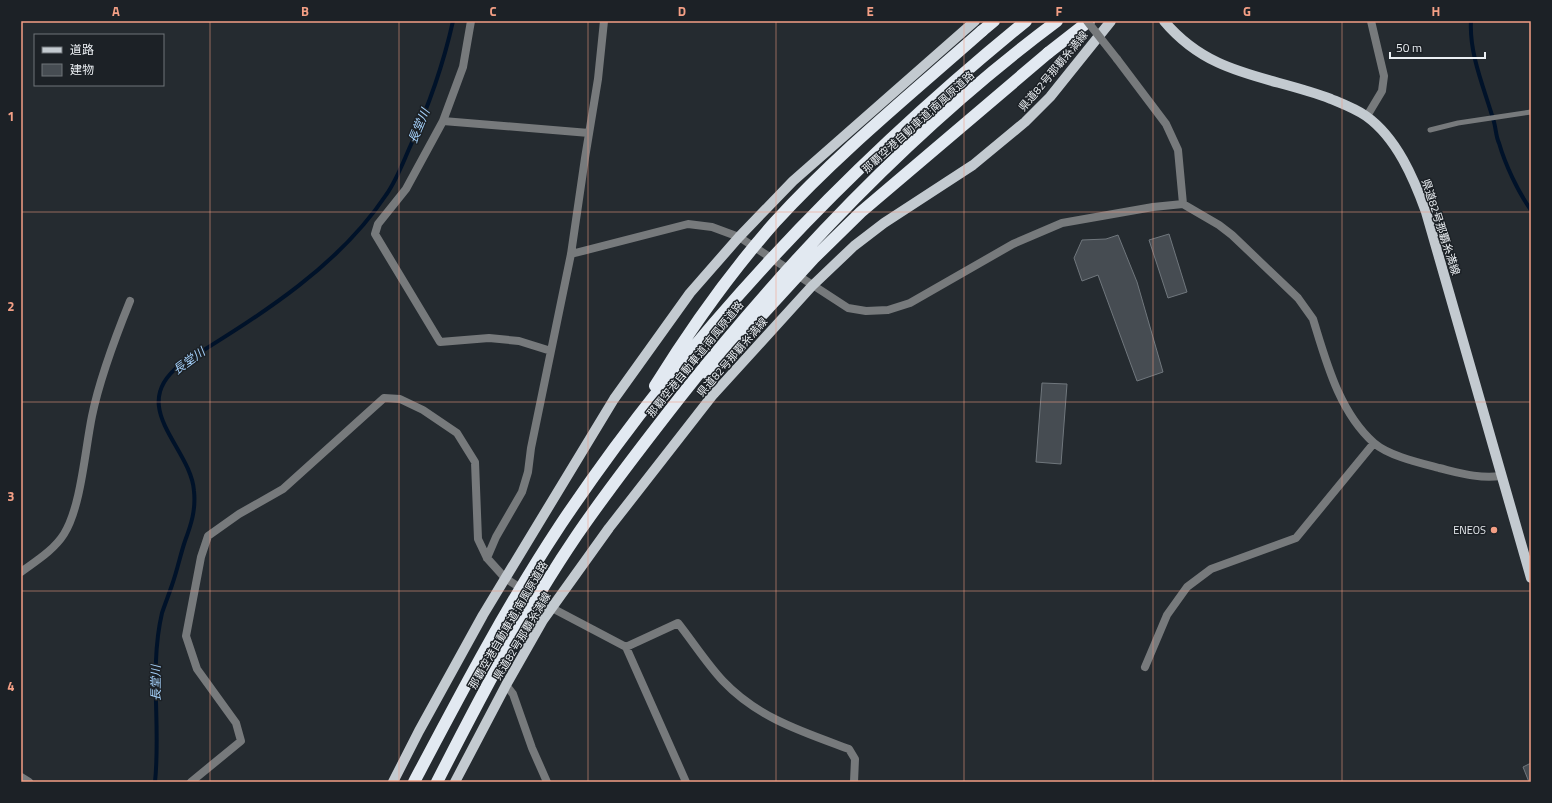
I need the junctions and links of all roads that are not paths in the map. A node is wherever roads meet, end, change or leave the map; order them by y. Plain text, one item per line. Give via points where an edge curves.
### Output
1 (471, 21) edge
2 (604, 21) edge
3 (994, 21) edge
4 (1026, 21) edge
5 (1057, 21) edge
6 (1088, 21) edge
7 (1111, 21) edge
8 (1164, 21) edge
9 (1371, 21) edge
10 (978, 26) edge
11 (1531, 112) edge
12 (1367, 116) junction
13 (443, 121) junction
14 (1430, 130) dead end
15 (589, 133) junction
16 (1183, 204) junction
17 (739, 237) junction
18 (571, 254) junction
19 (812, 286) junction
20 (130, 301) dead end
21 (551, 351) junction
22 (620, 441) junction
23 (1374, 443) junction
24 (640, 448) junction
25 (1501, 476) junction
26 (487, 558) junction
27 (21, 572) edge
28 (505, 578) junction
29 (1531, 578) edge
30 (552, 608) junction
31 (626, 647) junction
32 (1145, 667) dead end
33 (506, 685) junction
34 (21, 777) edge
35 (30, 782) edge
36 (191, 782) edge
37 (393, 782) edge
38 (414, 782) edge
39 (437, 782) edge
40 (455, 782) edge
41 (547, 782) edge
42 (686, 782) edge
43 (854, 782) edge

1 - 13 street via 463,68
2 - 15 street
3 - 10 highway
4 - 22 highway, 那覇空港自動車道;南風原道路, bridge via 939,94 815,212 706,332
5 - 24 highway, 那覇空港自動車道;南風原道路, bridge via 952,108 885,168 829,224 725,341
6 - 16 street, bridge via 1166,124 1178,150
6 - 24 highway, bridge via 861,212 814,258
7 - 19 main road, 県道82号那覇糸満線 via 1050,97 1008,138 955,178 884,223 854,246
8 - 12 main road, 県道82号那覇糸満線 via 1197,52 1213,61 1243,73 1311,92
9 - 12 street via 1384,76 1382,91
10 - 17 main road via 793,181
10 - 22 highway, bridge via 838,158 775,222 724,284 685,338
11 - 14 lane via 1458,122
12 - 25 main road, 県道82号那覇糸満線 via 1402,157 1419,192
13 - 15 street
13 - 21 street via 406,189 378,224 375,234 440,342 489,338 519,341
15 - 18 street
16 - 19 street via 1062,223 1013,244 910,303 888,310 866,311 848,308
16 - 23 street via 1228,232 1298,298 1313,319 1341,397 1354,420
17 - 18 street via 712,228 688,224
17 - 19 street
17 - 28 main road via 690,293 614,399
18 - 21 street
19 - 30 main road, 県道82号那覇糸満線 via 712,396 609,528
20 - 27 street via 116,335 92,414 73,515 63,535 50,550
21 - 26 street via 524,485
22 - 38 highway, 那覇空港自動車道;南風原道路, bridge via 561,524 508,610
23 - 25 street via 1418,462 1479,477
23 - 32 street via 1296,538 1211,568 1187,587 1167,615
24 - 39 highway, 那覇空港自動車道;南風原道路, bridge via 576,536 524,620
25 - 29 main road, 県道82号那覇糸満線
26 - 28 street
26 - 36 street via 478,539 474,462 457,433 423,410 400,399 384,398 283,489 239,514 208,536 201,557 186,636 197,669 236,723 241,741
28 - 30 street
28 - 37 main road via 422,724
30 - 31 street
30 - 33 main road, 県道82号那覇糸満線
31 - 42 street
31 - 43 street via 678,623 723,681 744,700 782,724 850,748 855,760
33 - 40 main road, 県道82号那覇糸満線
33 - 41 street via 513,694
34 - 35 street

